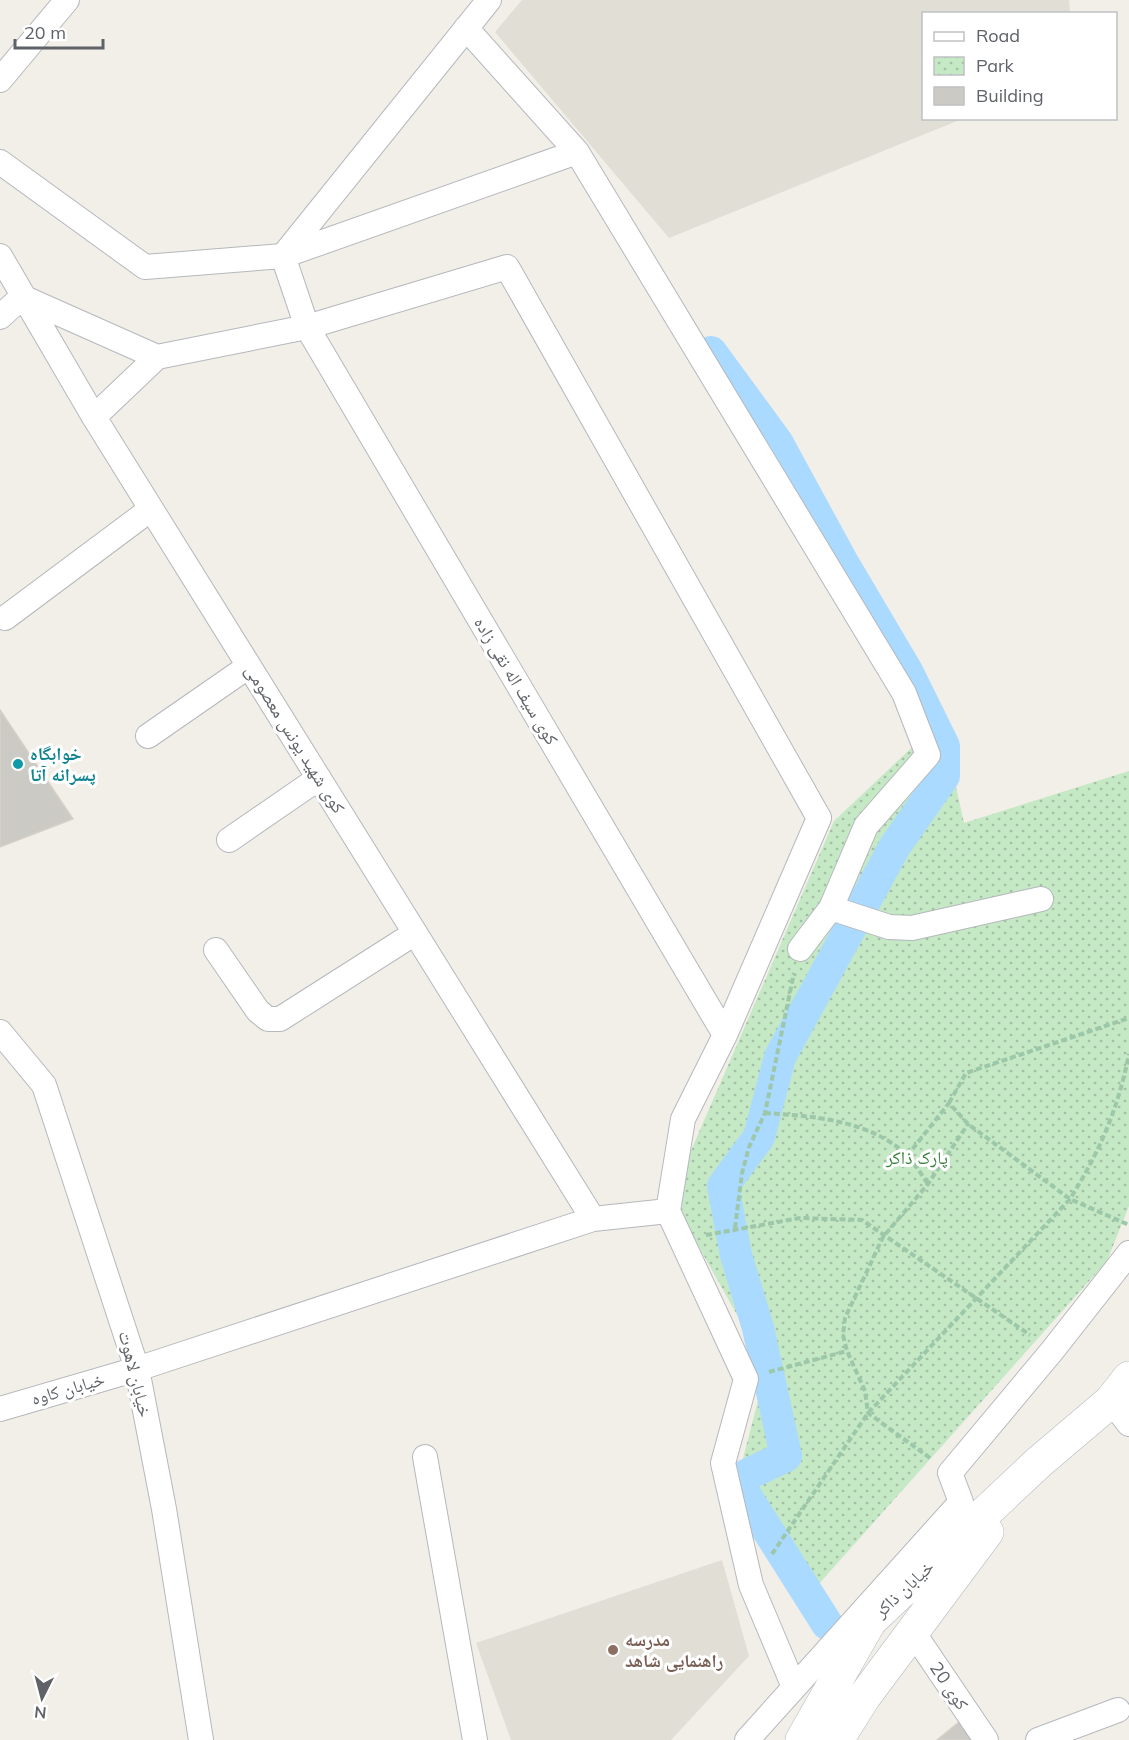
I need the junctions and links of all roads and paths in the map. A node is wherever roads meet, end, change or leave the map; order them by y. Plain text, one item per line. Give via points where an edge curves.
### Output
1 (67, 0) edge
2 (489, 0) edge
3 (466, 28) junction
4 (0, 80) edge
5 (577, 152) junction
6 (0, 162) edge
7 (0, 256) edge
8 (283, 256) junction
9 (21, 297) junction
10 (0, 317) edge
11 (307, 327) junction
12 (157, 357) junction
13 (94, 417) junction
14 (152, 509) junction
15 (5, 618) dead end
16 (249, 666) junction
17 (148, 736) dead end
18 (319, 778) junction
19 (229, 840) dead end
20 (1041, 899) dead end
21 (831, 908) junction
22 (415, 933) junction
23 (800, 949) joint
24 (216, 950) dead end
25 (1129, 1018) edge
26 (0, 1032) edge
27 (725, 1035) junction
28 (1129, 1053) edge
29 (949, 1103) junction
30 (765, 1113) junction
31 (968, 1124) junction
32 (907, 1156) junction
33 (928, 1184) junction
34 (1070, 1199) junction
35 (668, 1211) junction
36 (593, 1219) junction
37 (1129, 1225) edge
38 (735, 1228) junction
39 (883, 1237) junction
40 (683, 1241) junction
41 (1129, 1252) edge
42 (978, 1300) junction
43 (1052, 1351) junction
44 (847, 1352) junction
45 (137, 1369) junction
46 (746, 1379) junction
47 (1123, 1401) edge
48 (0, 1409) edge
49 (868, 1413) junction
50 (425, 1457) dead end
51 (1038, 1463) junction
52 (950, 1473) junction
53 (751, 1585) junction
54 (913, 1632) junction
55 (794, 1687) junction
56 (864, 1697) junction
57 (1118, 1710) dead end
58 (201, 1740) edge
59 (475, 1740) edge
60 (747, 1740) edge
61 (802, 1740) edge
62 (837, 1740) edge
63 (853, 1740) edge
64 (986, 1740) edge
65 (1038, 1740) edge

1 - 4 street
2 - 3 street
3 - 5 street
3 - 8 street
5 - 8 street
5 - 21 street via 904,693 928,755 866,826
6 - 8 street via 145,267
7 - 9 street, کوی شهید یونس معصومی
8 - 11 street, کوی سیف اله نقی زاده
9 - 10 street
9 - 12 street
9 - 13 street, کوی شهید یونس معصومی
11 - 12 street
11 - 27 street, کوی سیف اله نقی زاده
11 - 27 street via 507,267 819,818
12 - 13 street
13 - 14 street, کوی شهید یونس معصومی
14 - 15 street
14 - 16 street, کوی شهید یونس معصومی
16 - 17 street
16 - 18 street, کوی شهید یونس معصومی
18 - 19 street
18 - 22 street, کوی شهید یونس معصومی
20 - 21 street via 912,928 889,927
21 - 23 street
22 - 24 street via 280,1018 268,1019 258,1011
22 - 36 street, کوی شهید یونس معصومی
23 - 30 path
25 - 29 path via 966,1072
26 - 45 street, خیابان لاهوت via 44,1085
27 - 35 street via 683,1119
28 - 34 path via 1110,1125
29 - 31 path
29 - 32 path
30 - 32 path via 810,1116 858,1126 892,1143
30 - 38 path via 742,1173
31 - 33 path
31 - 34 path
32 - 33 path
33 - 39 path
34 - 37 path
34 - 42 path
35 - 36 street, خیابان کاوه
35 - 40 street
36 - 45 street, خیابان کاوه
38 - 39 path via 800,1218 833,1218 862,1220
38 - 40 path
39 - 42 path
39 - 44 path via 845,1318
40 - 46 street
41 - 43 street
42 - 43 path
42 - 49 path
43 - 52 street
44 - 46 path
44 - 49 path via 865,1391
45 - 48 street, خیابان کاوه
45 - 58 street, خیابان لاهوت
46 - 53 street via 723,1463
47 - 51 street, خیابان ذاکر
49 - 52 path
49 - 53 path
50 - 59 street
51 - 54 street, خیابان ذاکر
51 - 61 street, خیابان ذاکر via 870,1621
52 - 55 street via 961,1502
53 - 55 street
54 - 56 street, خیابان ذاکر
54 - 64 street, کوی 20
55 - 60 street
56 - 62 street, خیابان ذاکر
56 - 63 street
57 - 65 street

